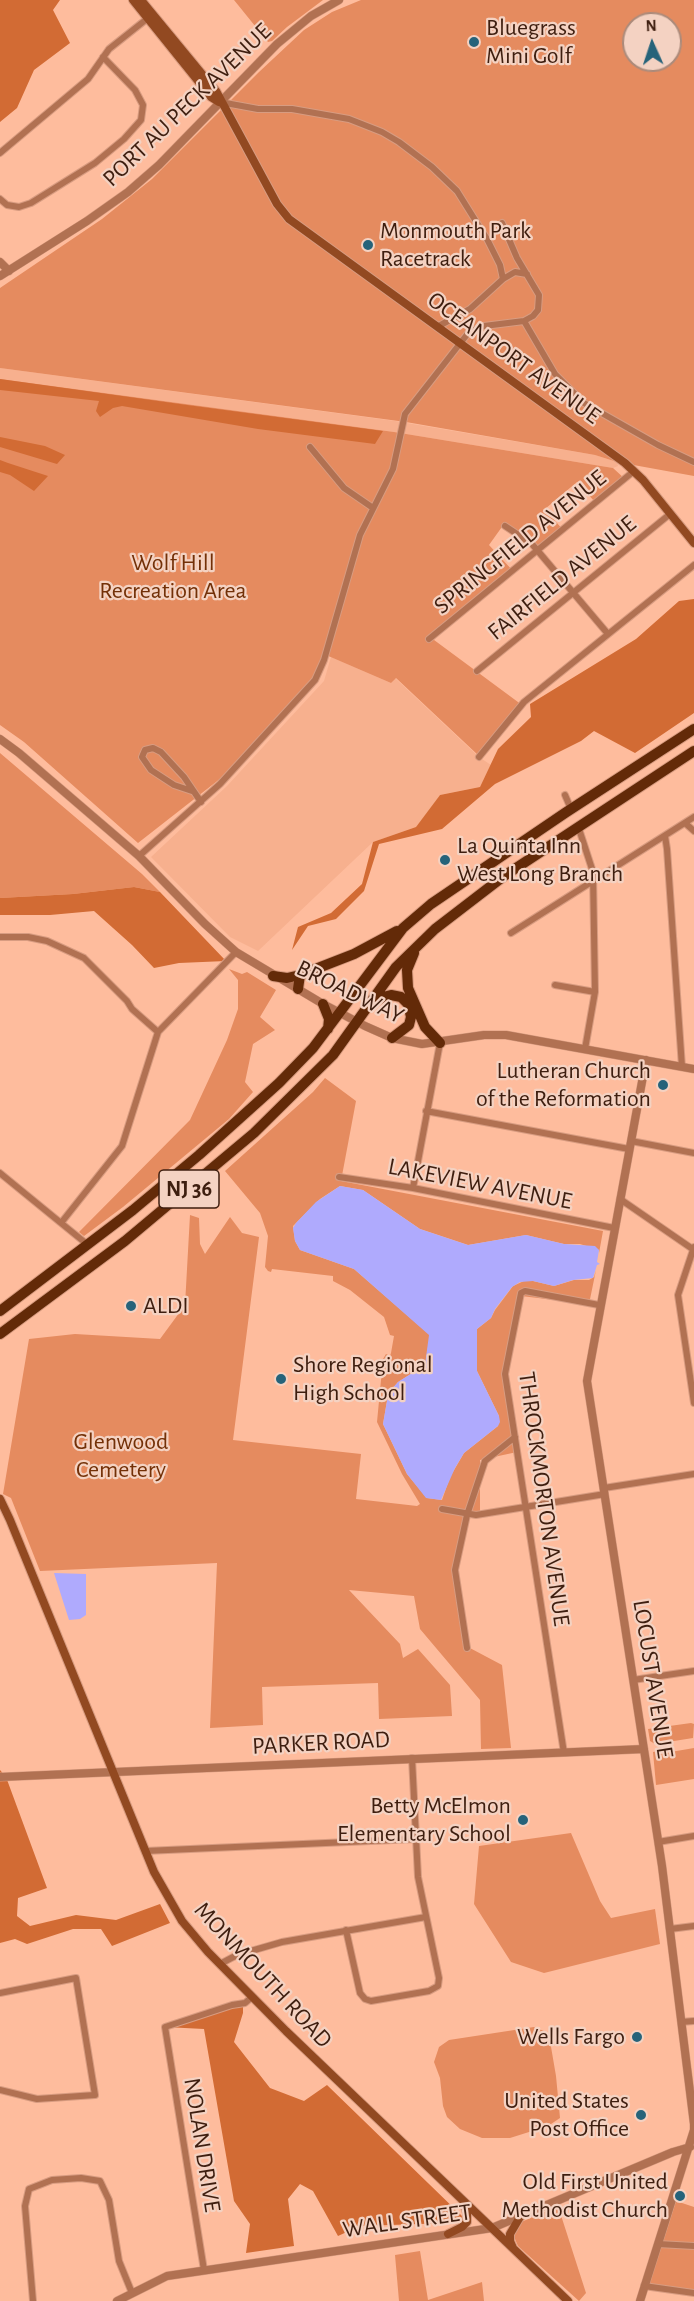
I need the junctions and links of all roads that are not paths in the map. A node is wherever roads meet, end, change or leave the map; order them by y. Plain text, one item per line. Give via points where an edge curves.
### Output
1 (133, 0) edge
2 (141, 0) edge
3 (339, 0) edge
4 (148, 18) junction
5 (103, 57) junction
6 (220, 102) junction
7 (0, 153) edge
8 (0, 199) edge
9 (502, 223) dead end
10 (0, 262) edge
11 (9, 271) junction
12 (528, 275) junction
13 (0, 276) edge
14 (503, 279) junction
15 (524, 321) junction
16 (436, 327) junction
17 (458, 343) junction
18 (310, 447) dead end
19 (694, 462) edge
20 (634, 471) junction
21 (373, 508) junction
22 (670, 514) junction
23 (505, 526) dead end
24 (694, 543) edge
25 (538, 550) junction
26 (694, 565) edge
27 (573, 592) junction
28 (608, 634) junction
29 (429, 639) dead end
30 (477, 671) dead end
31 (694, 729) edge
32 (0, 739) edge
33 (694, 751) edge
34 (478, 758) dead end
35 (192, 792) junction
36 (565, 795) dead end
37 (201, 802) junction
38 (571, 809) junction
39 (694, 817) edge
40 (685, 823) junction
41 (578, 826) junction
42 (694, 831) edge
43 (665, 836) junction
44 (139, 856) junction
45 (593, 880) junction
46 (403, 928) junction
47 (511, 933) dead end
48 (0, 937) edge
49 (420, 943) junction
50 (237, 952) junction
51 (300, 975) junction
52 (273, 976) junction
53 (555, 985) dead end
54 (298, 989) junction
55 (595, 992) junction
56 (323, 1004) junction
57 (365, 1009) junction
58 (340, 1012) junction
59 (357, 1021) junction
60 (328, 1029) junction
61 (158, 1032) junction
62 (392, 1038) junction
63 (440, 1043) junction
64 (585, 1049) junction
65 (646, 1060) junction
66 (682, 1067) junction
67 (694, 1069) edge
68 (426, 1111) junction
69 (630, 1145) junction
70 (694, 1153) edge
71 (0, 1173) edge
72 (339, 1177) dead end
73 (413, 1188) junction
74 (620, 1199) junction
75 (61, 1223) junction
76 (614, 1228) junction
77 (88, 1245) junction
78 (694, 1249) edge
79 (599, 1305) junction
80 (0, 1311) edge
81 (0, 1334) edge
82 (694, 1403) edge
83 (514, 1437) junction
84 (694, 1474) edge
85 (604, 1491) junction
86 (0, 1499) edge
87 (525, 1507) junction
88 (442, 1509) dead end
89 (467, 1515) junction
90 (467, 1648) dead end
91 (694, 1671) edge
92 (633, 1680) junction
93 (644, 1749) junction
94 (564, 1753) junction
95 (412, 1758) junction
96 (113, 1772) junction
97 (0, 1777) edge
98 (694, 1836) edge
99 (416, 1839) junction
100 (658, 1842) junction
101 (145, 1851) junction
102 (426, 1917) junction
103 (694, 1926) edge
104 (670, 1929) junction
105 (346, 1930) junction
106 (220, 1964) junction
107 (0, 1993) edge
108 (252, 1997) junction
109 (694, 2021) edge
110 (681, 2022) junction
111 (0, 2090) edge
112 (691, 2146) edge
113 (23, 2184) dead end
114 (29, 2189) junction
115 (463, 2201) junction
116 (520, 2217) junction
117 (492, 2228) junction
118 (448, 2234) junction
119 (658, 2244) junction
120 (694, 2246) edge
121 (515, 2251) junction
122 (204, 2270) junction
123 (644, 2286) junction
124 (132, 2293) junction
125 (694, 2294) edge
126 (33, 2301) edge
127 (117, 2301) edge
128 (568, 2301) edge
129 (640, 2301) edge

1 - 4 main road
2 - 6 main road via 216,91
3 - 6 street, PORT AU PECK AVENUE via 293,30
4 - 5 street
4 - 6 main road via 211,97
5 - 7 street via 88,79
5 - 8 street via 135,90 142,105 141,120 95,163 31,203 19,207
6 - 11 street, PORT AU PECK AVENUE via 128,192
6 - 14 street via 333,116 363,124 399,142 457,190 498,260
6 - 16 main road, OCEANPORT AVENUE via 289,219
9 - 12 street
10 - 11 street
11 - 13 street, PORT AU PECK AVENUE
12 - 14 street via 517,272
12 - 15 street via 539,302 538,310
14 - 16 street via 475,305
15 - 17 street via 476,328
15 - 19 street via 555,374 584,403
16 - 17 main road, OCEANPORT AVENUE
17 - 20 main road, OCEANPORT AVENUE
17 - 21 street via 405,414 393,469
18 - 21 street via 344,488
20 - 22 main road, OCEANPORT AVENUE
20 - 25 street, SPRINGFIELD AVENUE
21 - 37 street via 360,535 320,672
22 - 24 main road, OCEANPORT AVENUE
22 - 27 street, FAIRFIELD AVENUE
23 - 25 street
25 - 27 street
25 - 29 street, SPRINGFIELD AVENUE
26 - 28 street
27 - 28 street
27 - 30 street, FAIRFIELD AVENUE
28 - 34 street via 524,702
31 - 38 highway, NJ 36
32 - 44 street, BROADWAY
33 - 41 highway, NJ 36
35 - 35 street via 161,752 145,750 142,757 152,770
35 - 37 street
36 - 38 street
37 - 44 street
38 - 46 highway, NJ 36 via 458,885
39 - 40 street
40 - 42 street
40 - 43 street
41 - 45 street
41 - 49 highway, NJ 36 via 482,892
43 - 45 street
43 - 66 street
44 - 50 street, BROADWAY
45 - 47 street
45 - 55 street
46 - 51 highway via 347,957
46 - 58 highway, NJ 36
48 - 61 street via 37,939 84,958
49 - 57 highway, NJ 36
49 - 63 highway via 408,965 408,988 425,1027
50 - 52 street, BROADWAY
50 - 61 street
51 - 52 highway
51 - 54 highway
52 - 54 street, BROADWAY
53 - 55 street
54 - 56 street, BROADWAY
55 - 64 street
56 - 58 street, BROADWAY
56 - 60 highway
57 - 59 highway, NJ 36
57 - 62 highway via 386,996 404,999 411,1021
58 - 59 street, BROADWAY
58 - 60 highway, NJ 36
59 - 62 street, BROADWAY
59 - 81 highway, NJ 36 via 327,1060 265,1123 125,1241
60 - 77 highway, NJ 36 via 254,1107
61 - 75 street via 122,1146
62 - 63 street, BROADWAY
63 - 64 street, BROADWAY via 498,1034
63 - 68 street
64 - 65 street, BROADWAY
65 - 66 street, BROADWAY
65 - 69 street, LOCUST AVENUE
66 - 67 street, BROADWAY
68 - 69 street
68 - 73 street
69 - 70 street
69 - 74 street, LOCUST AVENUE
71 - 75 street
72 - 73 street, LAKEVIEW AVENUE
73 - 76 street, LAKEVIEW AVENUE
74 - 76 street, LOCUST AVENUE
74 - 78 street
75 - 77 street
76 - 79 street, LOCUST AVENUE
77 - 80 highway, NJ 36
78 - 82 street via 678,1295
79 - 83 street, THROCKMORTON AVENUE via 522,1293 505,1374
79 - 85 street, LOCUST AVENUE via 587,1381
83 - 87 street, THROCKMORTON AVENUE
83 - 89 street via 485,1461
84 - 85 street
85 - 87 street
85 - 92 street, LOCUST AVENUE
86 - 96 main road, MONMOUTH ROAD
87 - 89 street
87 - 94 street, THROCKMORTON AVENUE
88 - 89 street
89 - 90 street via 454,1570
91 - 92 street
92 - 93 street, LOCUST AVENUE
93 - 94 street, PARKER ROAD
93 - 100 street, LOCUST AVENUE
94 - 95 street, PARKER ROAD
95 - 96 street, PARKER ROAD
95 - 99 street
96 - 97 street, PARKER ROAD
96 - 101 main road, MONMOUTH ROAD
98 - 100 street
99 - 101 street
99 - 102 street
100 - 104 street, LOCUST AVENUE
101 - 106 main road, MONMOUTH ROAD via 182,1921
102 - 105 street
102 - 105 street via 440,1978 438,1986 371,2001 360,1993
103 - 104 street
104 - 110 street, LOCUST AVENUE
105 - 106 street via 268,1946
106 - 108 main road, MONMOUTH ROAD
107 - 111 street via 78,1976 97,2096 37,2100
108 - 115 main road, MONMOUTH ROAD
108 - 122 street, NOLAN DRIVE via 245,2003 165,2027
109 - 110 street
110 - 112 street, LOCUST AVENUE via 694,2124
112 - 116 street, WALL STREET
112 - 119 street, LOCUST AVENUE
113 - 114 street
114 - 124 street via 52,2180 102,2179 121,2268
114 - 126 street via 25,2209
115 - 117 main road, MONMOUTH ROAD
115 - 118 main road via 466,2222
116 - 117 street, WALL STREET
116 - 121 main road via 510,2234
117 - 118 street, WALL STREET
117 - 121 main road, MONMOUTH ROAD
118 - 122 street, WALL STREET
119 - 120 street
119 - 123 street, LOCUST AVENUE
121 - 128 main road, MONMOUTH ROAD
122 - 124 street, WALL STREET via 167,2276
123 - 125 street
123 - 129 street, LOCUST AVENUE
124 - 127 street, WALL STREET

